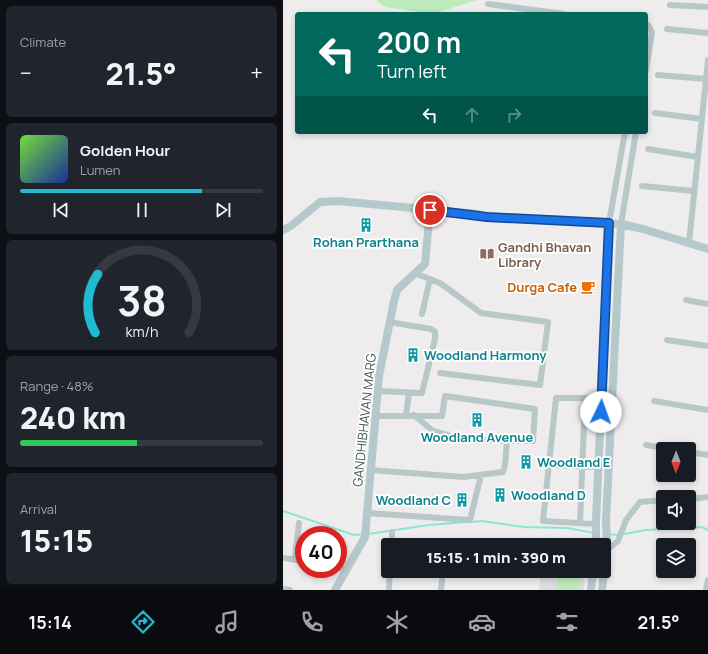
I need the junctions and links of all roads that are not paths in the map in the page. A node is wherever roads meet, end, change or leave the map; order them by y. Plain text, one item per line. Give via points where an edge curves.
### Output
1 (488, 4) dead end
2 (670, 5) dead end
3 (708, 7) edge
4 (549, 12) edge
5 (648, 26) edge
6 (667, 30) dead end
7 (708, 33) edge
8 (648, 57) edge
9 (708, 60) edge
10 (658, 75) dead end
11 (706, 79) junction
12 (655, 113) dead end
13 (702, 119) junction
14 (625, 134) edge
15 (636, 134) edge
16 (647, 149) dead end
17 (698, 157) junction
18 (619, 170) junction
19 (630, 171) junction
20 (642, 186) dead end
21 (694, 191) junction
22 (430, 210) junction
23 (609, 223) junction
24 (621, 224) junction
25 (283, 230) edge
26 (689, 243) junction
27 (708, 249) edge
28 (417, 274) junction
29 (430, 279) junction
30 (686, 300) dead end
31 (708, 304) edge
32 (422, 314) dead end
33 (389, 322) junction
34 (667, 340) dead end
35 (708, 346) edge
36 (440, 373) dead end
37 (378, 391) junction
38 (409, 393) junction
39 (585, 398) junction
40 (601, 398) junction
41 (654, 401) dead end
42 (708, 410) edge
43 (406, 415) junction
44 (414, 415) junction
45 (376, 416) junction
46 (507, 441) junction
47 (646, 445) dead end
48 (656, 447) edge
49 (696, 453) edge
50 (708, 455) edge
51 (548, 465) junction
52 (583, 466) junction
53 (598, 467) junction
54 (370, 470) junction
55 (481, 475) junction
56 (708, 497) edge
57 (696, 498) edge
58 (656, 501) edge
59 (367, 513) junction
60 (299, 522) dead end
61 (580, 523) junction
62 (299, 526) edge
63 (596, 527) junction
64 (393, 532) dead end
65 (393, 538) edge
66 (596, 538) edge
67 (607, 538) edge
68 (611, 545) edge
69 (283, 558) edge
70 (295, 559) edge
71 (347, 561) edge
72 (339, 578) edge
73 (390, 578) edge
74 (442, 578) edge
75 (592, 578) edge
76 (603, 578) edge
77 (708, 580) edge
78 (283, 589) edge
79 (290, 590) edge
80 (335, 590) edge
81 (389, 590) edge
82 (441, 590) edge
83 (591, 590) edge
84 (602, 590) edge
85 (707, 590) edge

1 - 4 street
2 - 3 street
5 - 8 street via 652,32
6 - 7 street
9 - 11 street
10 - 11 street
11 - 13 street
12 - 13 street
13 - 17 street
14 - 18 street
15 - 19 street
16 - 17 street
17 - 21 street
18 - 19 street
18 - 23 street
19 - 24 street
20 - 21 street
21 - 26 street
22 - 23 street via 487,217
22 - 25 street via 338,201 320,202
22 - 28 street, GANDHIBHAVAN MARG via 427,255 425,264
23 - 24 street
23 - 40 street
24 - 26 street
24 - 67 street
26 - 27 street
28 - 29 street
28 - 33 street, GANDHIBHAVAN MARG via 397,290
29 - 32 street
29 - 36 street via 440,283 481,313 547,322 540,385
30 - 31 street
33 - 37 street, GANDHIBHAVAN MARG
33 - 38 street via 431,329 435,332 422,393
34 - 35 street
37 - 38 street
37 - 45 street, GANDHIBHAVAN MARG
38 - 43 street
39 - 40 street
39 - 51 street via 556,398
39 - 52 street
40 - 53 street
41 - 42 street
43 - 44 street
43 - 45 street
44 - 46 street via 433,431 445,435 464,440
44 - 46 street via 442,416 445,396 535,409 533,441
45 - 54 street, GANDHIBHAVAN MARG
46 - 55 street via 503,472
47 - 48 street
49 - 50 street
51 - 52 street
51 - 61 street via 543,521
52 - 53 street
52 - 61 street
53 - 63 street
54 - 55 street via 463,477
54 - 59 street, GANDHIBHAVAN MARG
55 - 59 street via 470,520
56 - 57 street
58 - 68 street via 640,502 626,520 618,541
59 - 71 street, GANDHIBHAVAN MARG via 365,534
60 - 62 street
61 - 63 street
63 - 66 street
64 - 65 street
69 - 70 street
72 - 80 street, GANDHIBHAVAN MARG
73 - 81 street
74 - 82 street
75 - 83 street
76 - 84 street
77 - 85 street
78 - 79 street

